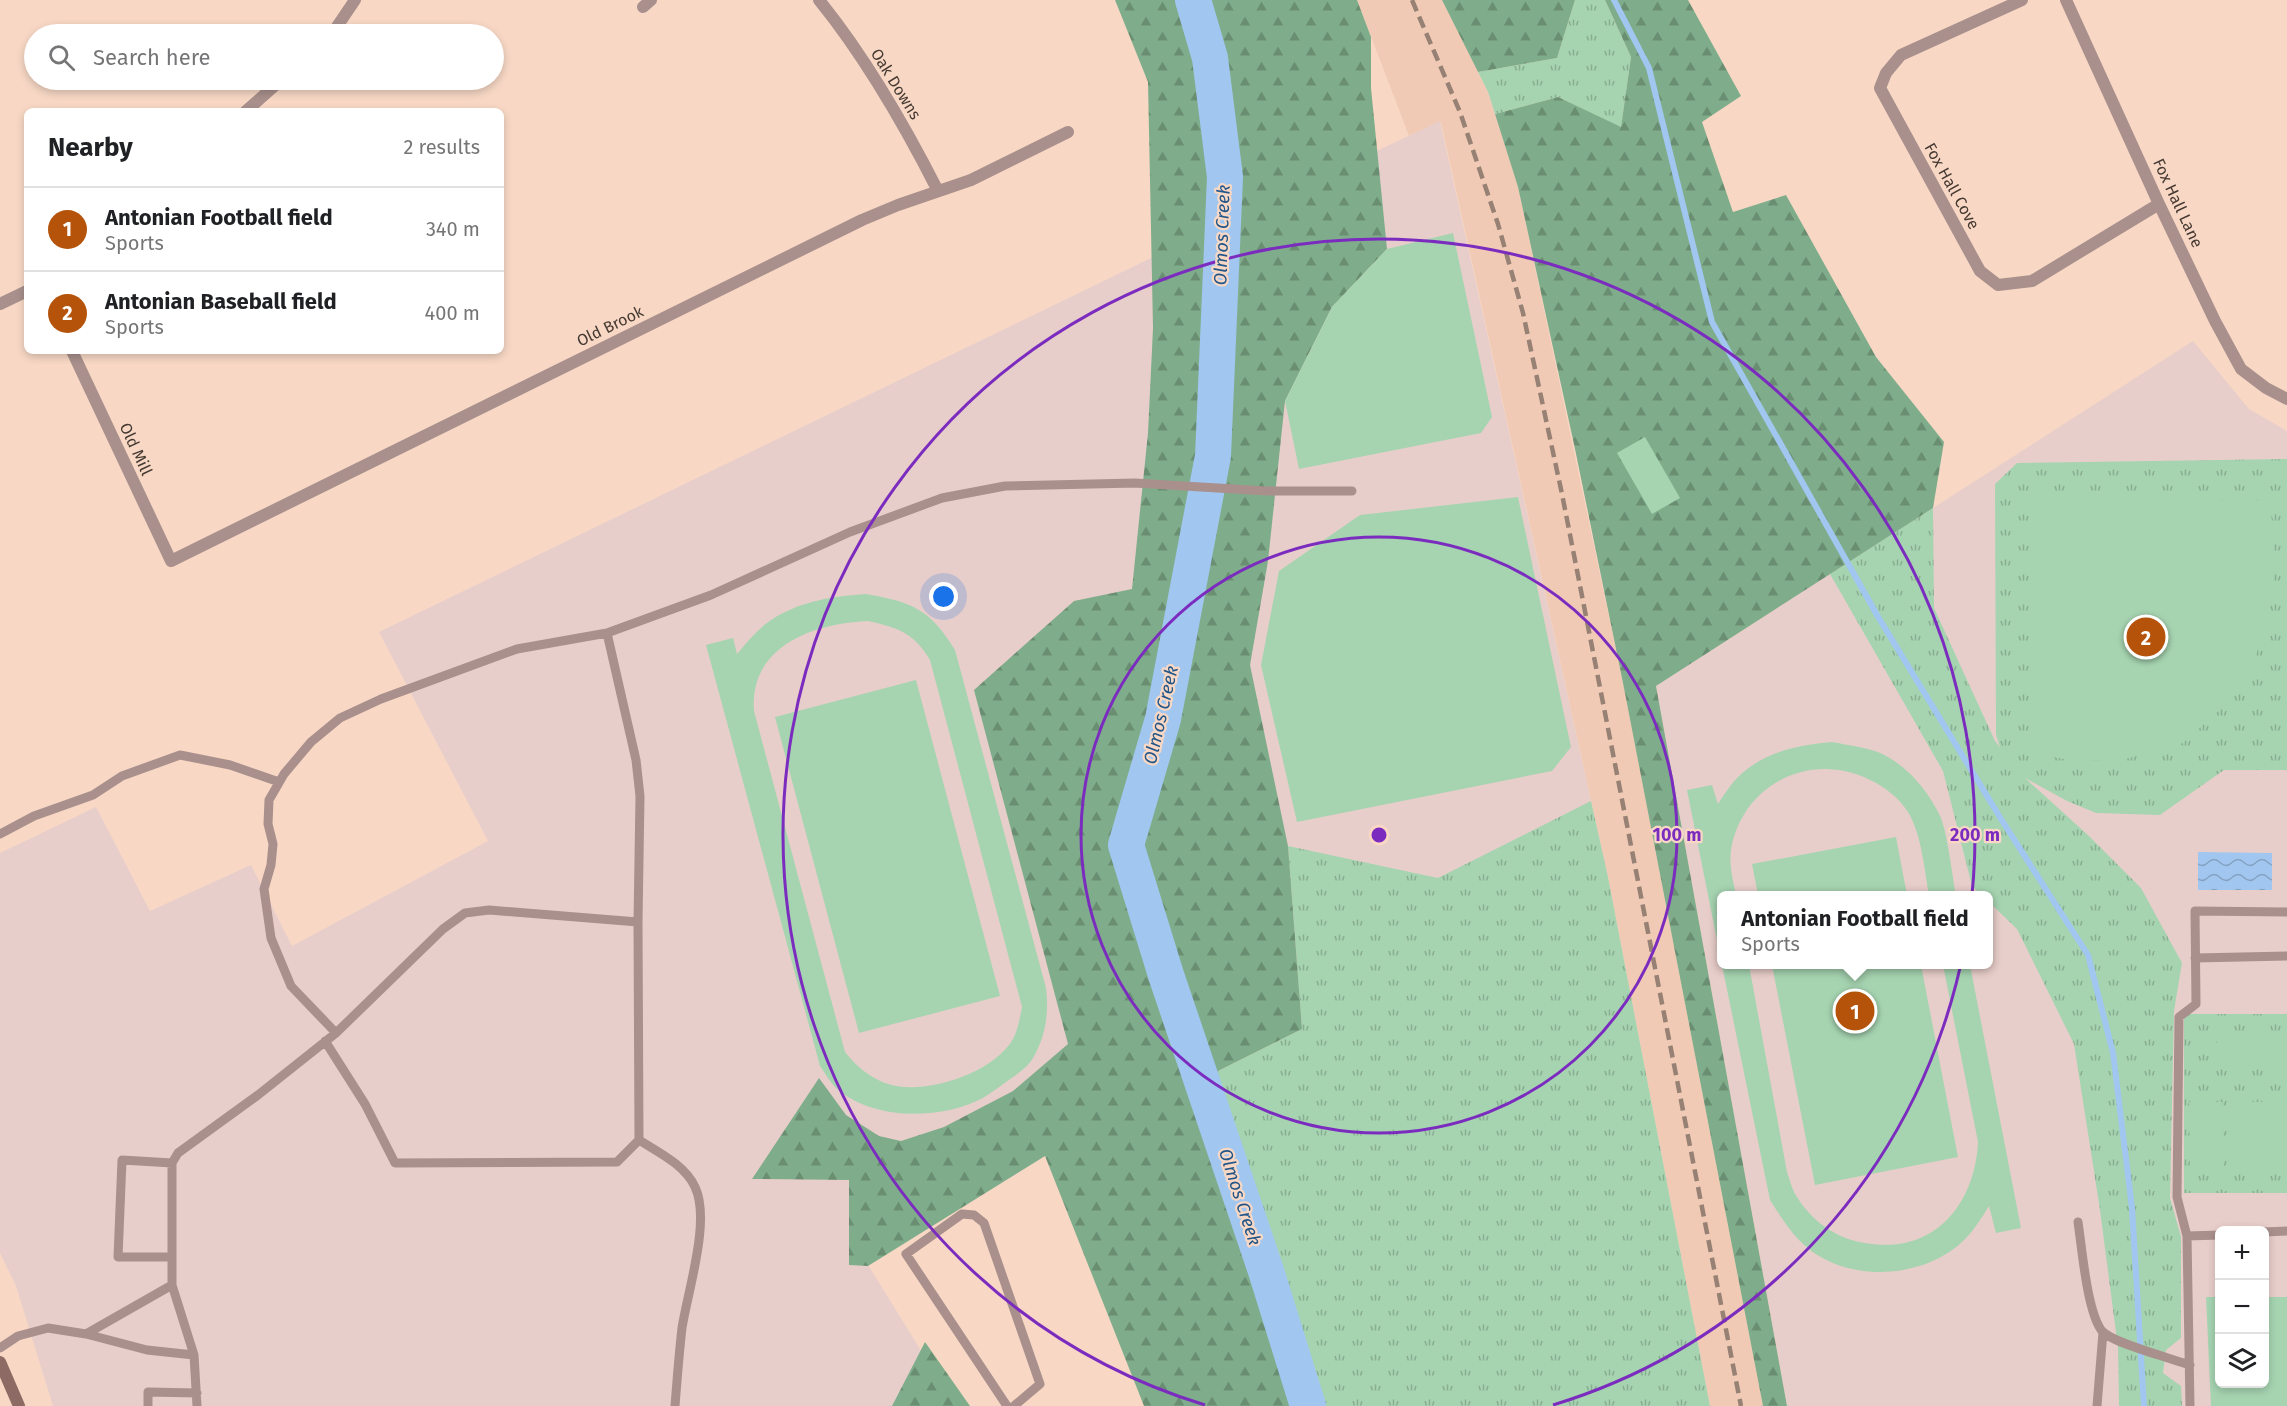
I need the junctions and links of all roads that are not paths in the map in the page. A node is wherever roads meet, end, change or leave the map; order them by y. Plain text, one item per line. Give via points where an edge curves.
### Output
1 (355, 0) edge
2 (819, 0) edge
3 (2022, 0) edge
4 (2066, 0) edge
5 (339, 24) edge
6 (270, 90) edge
7 (249, 108) edge
8 (1068, 132) dead end
9 (938, 191) junction
10 (2159, 204) junction
11 (24, 292) edge
12 (0, 304) edge
13 (73, 354) edge
14 (2287, 399) edge
15 (1352, 491) dead end
16 (171, 561) joint
17 (607, 633) junction
18 (279, 782) junction
19 (0, 834) edge
20 (2287, 912) edge
21 (638, 922) junction
22 (2287, 956) edge
23 (2195, 958) junction
24 (336, 1033) junction
25 (325, 1041) junction
26 (639, 1140) junction
27 (172, 1163) junction
28 (2078, 1222) dead end
29 (2287, 1231) edge
30 (2269, 1232) edge
31 (2215, 1235) edge
32 (2187, 1236) junction
33 (172, 1257) junction
34 (172, 1285) junction
35 (2103, 1332) junction
36 (86, 1334) junction
37 (0, 1348) edge
38 (194, 1355) junction
39 (0, 1362) edge
40 (2190, 1365) junction
41 (197, 1393) junction
42 (19, 1406) edge
43 (148, 1406) edge
44 (197, 1406) edge
45 (675, 1406) edge
46 (1006, 1406) edge
47 (1014, 1406) edge
48 (2097, 1406) edge
49 (2190, 1406) edge

1 - 5 street
2 - 9 street, Oak Downs via 872,74
3 - 10 street, Fox Hall Cove via 1901,55 1880,88 1980,271 1998,285 2032,281
4 - 10 street, Fox Hall Lane
6 - 7 street
8 - 9 street, Old Brook via 971,180
9 - 16 street, Old Brook via 862,220
10 - 14 street, Fox Hall Lane via 2241,369
11 - 12 street
13 - 16 street, Old Mill
15 - 17 lane via 1267,491 1135,483 1005,486 942,498 859,529 711,595
17 - 18 lane via 517,650 381,699 340,718 311,742
17 - 21 lane via 636,760 640,796
18 - 19 lane via 230,765 180,755 122,776 93,795 34,816
18 - 24 lane via 269,800 268,824 273,844 264,889 271,938 291,986
20 - 23 lane via 2195,911
21 - 24 lane via 489,910 465,913
21 - 26 lane
22 - 23 lane
23 - 32 lane via 2196,1004 2179,1017 2177,1197
24 - 25 lane
25 - 26 lane via 365,1104 395,1163 617,1162
25 - 27 lane via 178,1152
26 - 45 lane via 683,1170 695,1186 701,1204 700,1231 682,1327
27 - 33 lane
27 - 33 lane via 122,1160 118,1257
28 - 35 lane via 2093,1311
29 - 30 lane
31 - 32 lane
32 - 40 lane
33 - 34 lane
34 - 36 lane
34 - 38 lane
35 - 40 lane
35 - 48 lane
36 - 37 lane via 48,1328 18,1336
36 - 38 lane via 147,1350
38 - 41 lane
39 - 42 main road
40 - 49 lane
41 - 43 lane via 148,1392
41 - 44 lane
46 - 47 lane via 906,1254 962,1214 975,1215 984,1223 1040,1384

